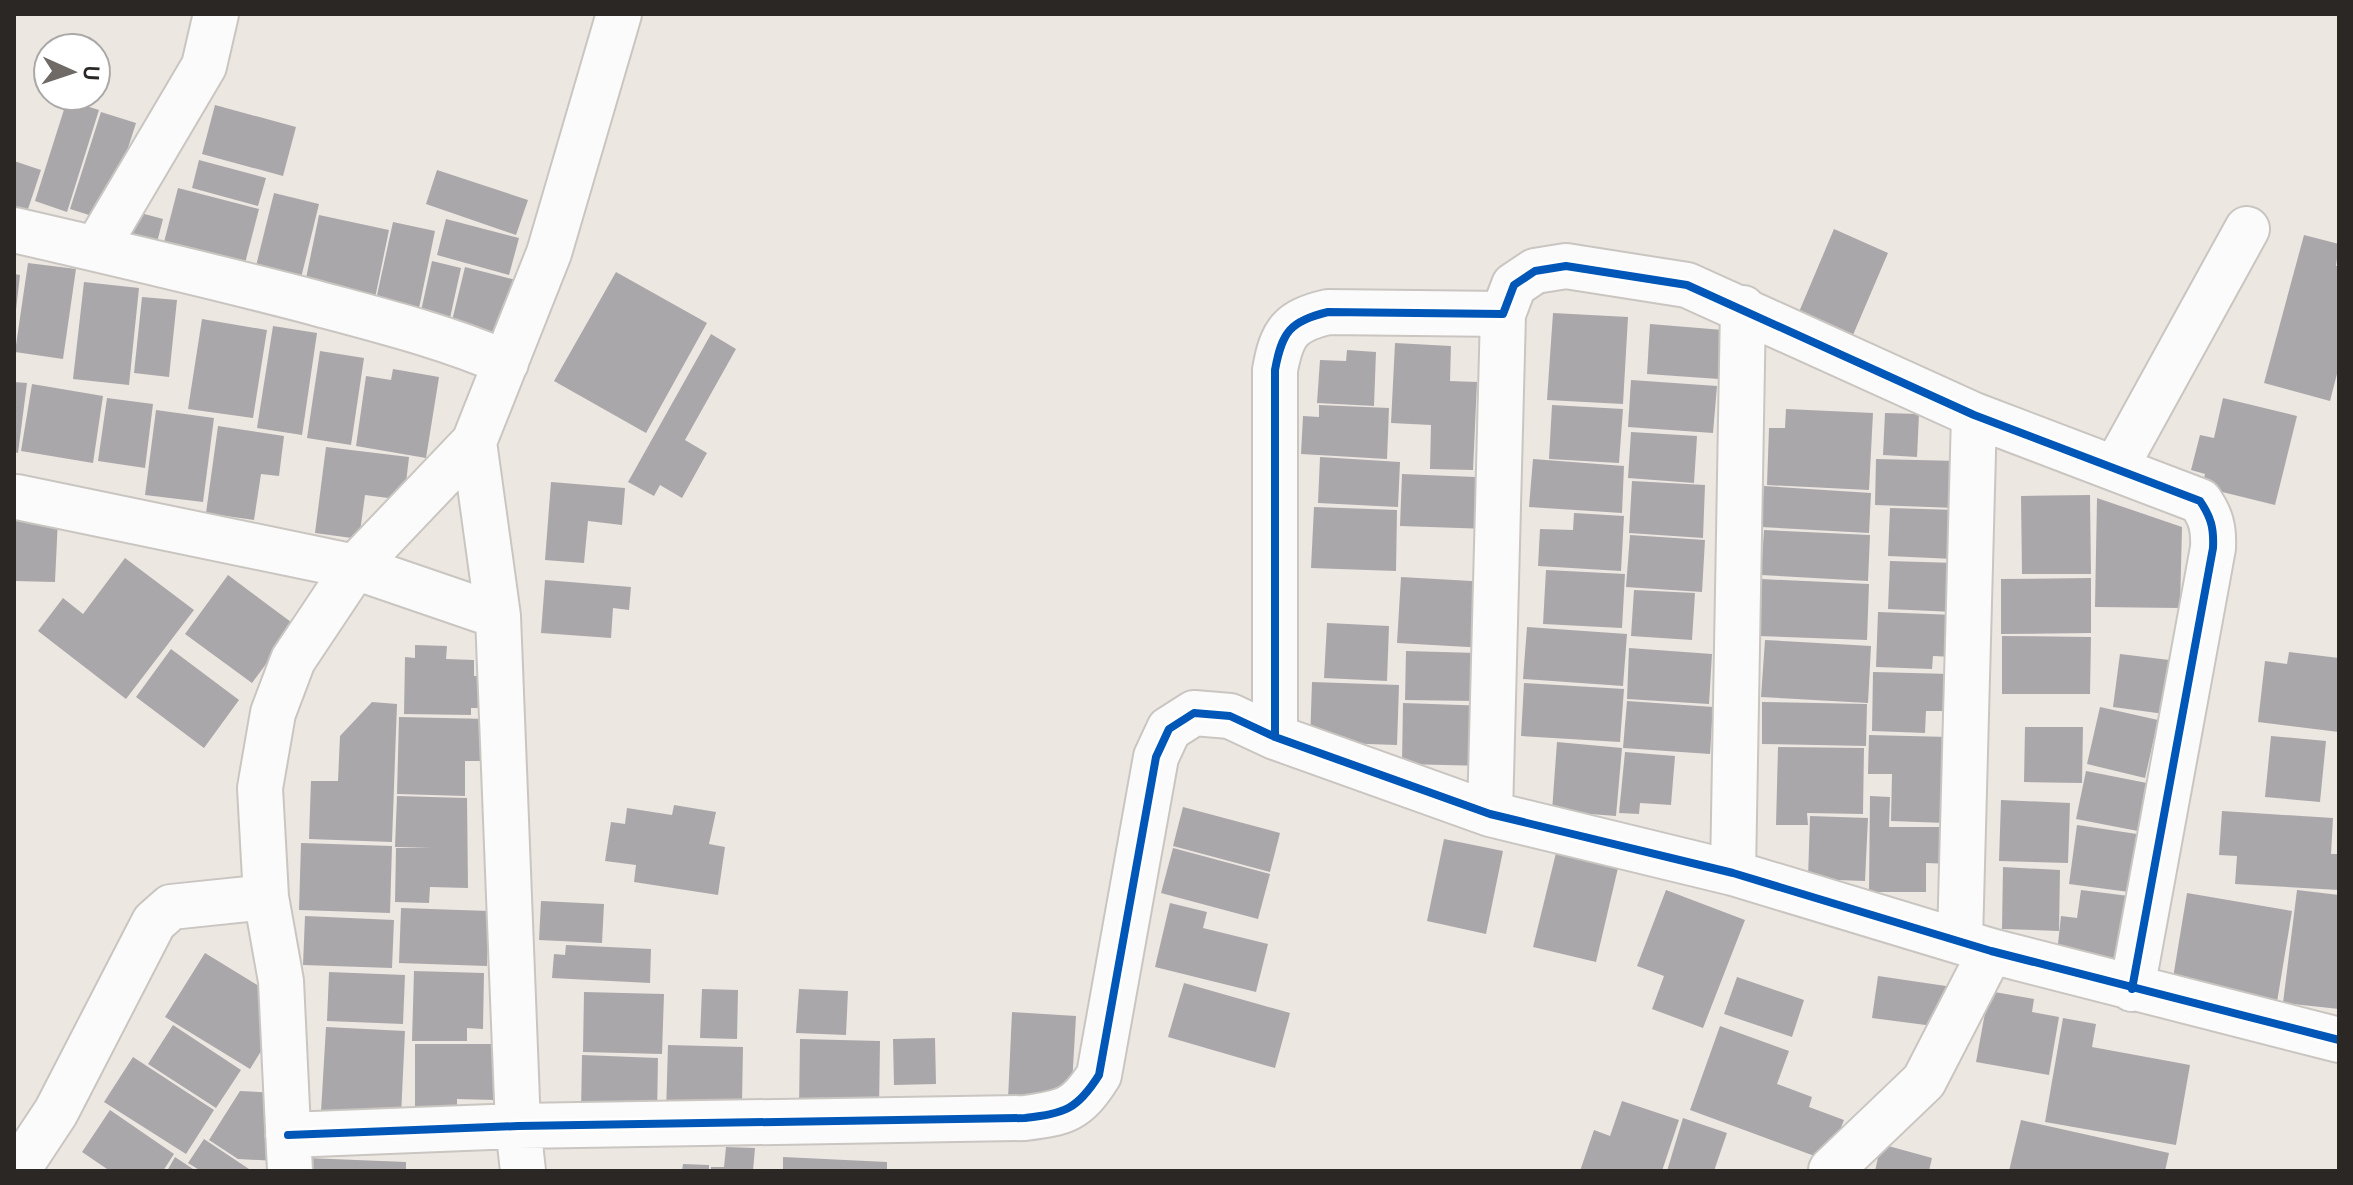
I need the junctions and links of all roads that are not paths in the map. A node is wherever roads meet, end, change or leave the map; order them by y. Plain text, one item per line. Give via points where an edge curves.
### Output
1 (216, 14) edge
2 (619, 14) edge
3 (2247, 229) dead end
4 (14, 230) edge
5 (96, 249) junction
6 (1743, 308) junction
7 (1503, 314) junction
8 (506, 363) junction
9 (1974, 415) junction
10 (474, 442) junction
11 (2116, 467) junction
12 (17, 497) dead end
13 (355, 567) junction
14 (498, 616) junction
15 (1275, 737) junction
16 (1490, 814) junction
17 (1733, 873) junction
18 (266, 897) junction
19 (1975, 946) junction
20 (2132, 989) junction
21 (2339, 1040) edge
22 (518, 1126) junction
23 (289, 1153) edge
24 (1831, 1170) edge
25 (17, 1171) edge
26 (523, 1171) edge

1 - 5 street via 204,66
2 - 8 street via 549,253
3 - 11 street
4 - 5 street
5 - 8 street via 381,320
6 - 7 street via 1687,285 1566,266 1535,271 1514,285
6 - 9 street
6 - 17 street
7 - 15 street via 1328,312 1302,318 1281,340 1275,370
7 - 16 street
8 - 10 street
9 - 11 street
9 - 19 street
10 - 13 street
10 - 14 street
11 - 20 street via 2200,501 2214,527
12 - 13 street
13 - 14 street
13 - 18 street via 293,660 273,713 260,788
14 - 22 street
15 - 16 street
15 - 22 street via 1230,716 1194,713 1169,729 1156,757 1099,1075 1083,1100 1060,1114
16 - 17 street
17 - 19 street
18 - 23 street via 281,981
18 - 25 street via 171,907 154,922 56,1112
19 - 20 street
19 - 24 street via 1924,1081
20 - 21 street
22 - 23 street
22 - 26 street

